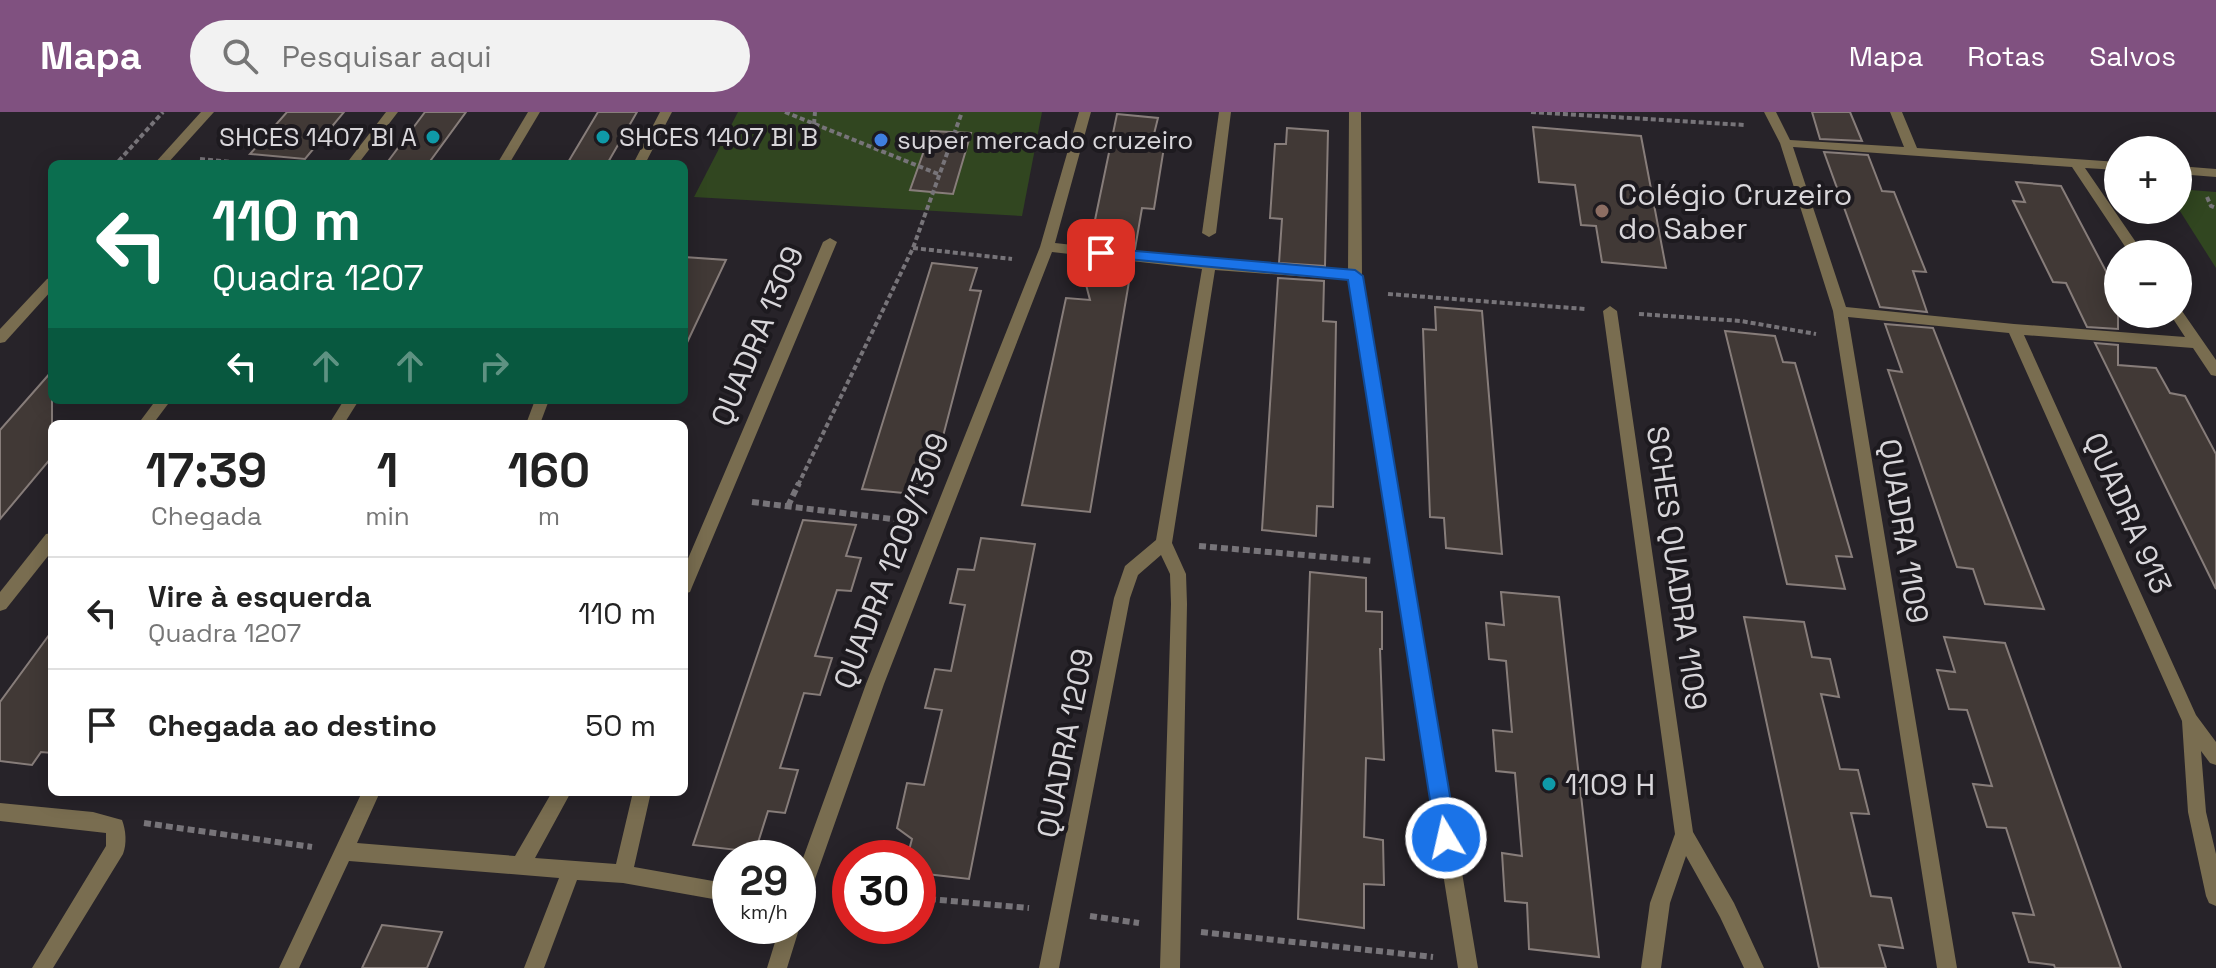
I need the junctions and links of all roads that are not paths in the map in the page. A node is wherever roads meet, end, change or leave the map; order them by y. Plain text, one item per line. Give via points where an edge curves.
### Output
1 (208, 112) edge
2 (392, 112) edge
3 (534, 112) edge
4 (666, 112) edge
5 (1085, 112) edge
6 (1225, 112) edge
7 (1355, 112) edge
8 (1770, 112) edge
9 (1896, 112) edge
10 (1786, 143) junction
11 (1912, 152) junction
12 (164, 160) edge
13 (355, 160) edge
14 (505, 160) edge
15 (641, 160) edge
16 (2076, 163) junction
17 (2104, 165) edge
18 (2192, 171) edge
19 (2216, 173) edge
20 (1209, 233) dead end
21 (2128, 240) edge
22 (830, 242) dead end
23 (1044, 255) junction
24 (1209, 265) junction
25 (1355, 276) junction
26 (48, 286) edge
27 (1610, 311) dead end
28 (1840, 311) junction
29 (2186, 328) edge
30 (2014, 329) junction
31 (0, 338) edge
32 (2196, 343) junction
33 (2216, 371) edge
34 (161, 404) edge
35 (148, 420) edge
36 (1164, 543) junction
37 (48, 544) edge
38 (688, 578) edge
39 (0, 604) edge
40 (2190, 720) junction
41 (2216, 757) edge
42 (369, 796) edge
43 (560, 796) edge
44 (641, 796) edge
45 (0, 812) edge
46 (1684, 834) junction
47 (816, 849) edge
48 (344, 851) junction
49 (521, 864) junction
50 (571, 871) junction
51 (623, 874) junction
52 (712, 890) edge
53 (2216, 896) edge
54 (784, 944) edge
55 (42, 968) edge
56 (289, 968) edge
57 (534, 968) edge
58 (777, 968) edge
59 (1049, 968) edge
60 (1170, 968) edge
61 (1468, 968) edge
62 (1651, 968) edge
63 (1754, 968) edge
64 (1947, 968) edge

1 - 12 street
2 - 13 street
3 - 14 street
4 - 15 street
5 - 23 street, QUADRA 1209/1309
6 - 20 street
7 - 25 street
8 - 10 street, QUADRA 1109
9 - 11 street
10 - 11 street
10 - 28 street, QUADRA 1109
11 - 16 street
16 - 17 street
16 - 21 street
18 - 19 street
22 - 38 street, QUADRA 1309
23 - 24 street
23 - 47 street, QUADRA 1209/1309
24 - 25 street
24 - 36 street
25 - 61 street
26 - 31 street
27 - 46 street, SCHES QUADRA 1109
28 - 30 street
28 - 64 street, QUADRA 1109
29 - 32 street
30 - 32 street
30 - 40 street, QUADRA 913
32 - 33 street
34 - 35 street
36 - 59 street, QUADRA 1209 via 1131,571 1122,598
36 - 60 street via 1178,574 1179,604
37 - 39 street
40 - 41 street, QUADRA 913
40 - 53 street, QUADRA 913 via 2197,812
42 - 48 street
43 - 49 street
44 - 51 street
45 - 55 street via 115,826 116,848
46 - 62 street, SCHES QUADRA 1109 via 1660,903
46 - 63 street, SCHES QUADRA 1109
48 - 49 street
48 - 56 street
49 - 50 street
50 - 51 street
50 - 57 street
51 - 52 street
54 - 58 street

